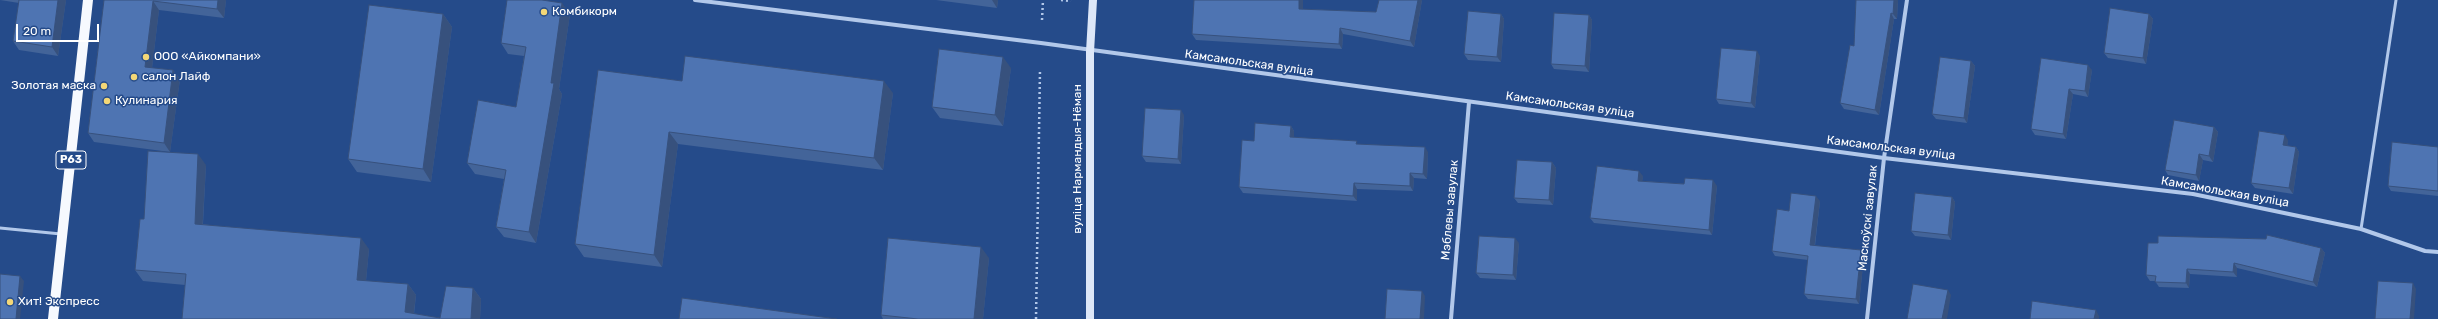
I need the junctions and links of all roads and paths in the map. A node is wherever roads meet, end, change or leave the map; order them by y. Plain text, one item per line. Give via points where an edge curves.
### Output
1 (88, 0) edge
2 (695, 0) edge
3 (1043, 0) edge
4 (1061, 0) edge
5 (1093, 0) edge
6 (1907, 0) edge
7 (2396, 0) edge
8 (1071, 1) dead end
9 (1042, 20) dead end
10 (1090, 52) junction
11 (1040, 70) dead end
12 (1468, 102) junction
13 (1884, 158) junction
14 (0, 228) edge
15 (2361, 229) junction
16 (62, 234) junction
17 (2438, 252) edge
18 (53, 319) edge
19 (1036, 319) edge
20 (1090, 319) edge
21 (1451, 319) edge
22 (1867, 319) edge

1 - 16 main road, Р63
2 - 10 street, Камсамольская вуліца via 1041,43
3 - 9 path
4 - 8 path
5 - 10 street, вуліца Нармандыя-Нёман
6 - 13 street, Маскоўскі завулак
7 - 15 lane
10 - 12 street, Камсамольская вуліца
10 - 20 street, вуліца Нармандыя-Нёман
11 - 19 path
12 - 13 street, Камсамольская вуліца
12 - 21 street, Мэблевы завулак
13 - 15 street, Камсамольская вуліца via 2193,194
13 - 22 street, Маскоўскі завулак
14 - 16 lane
15 - 17 street, Камсамольская вуліца via 2425,251
16 - 18 main road, Р63

